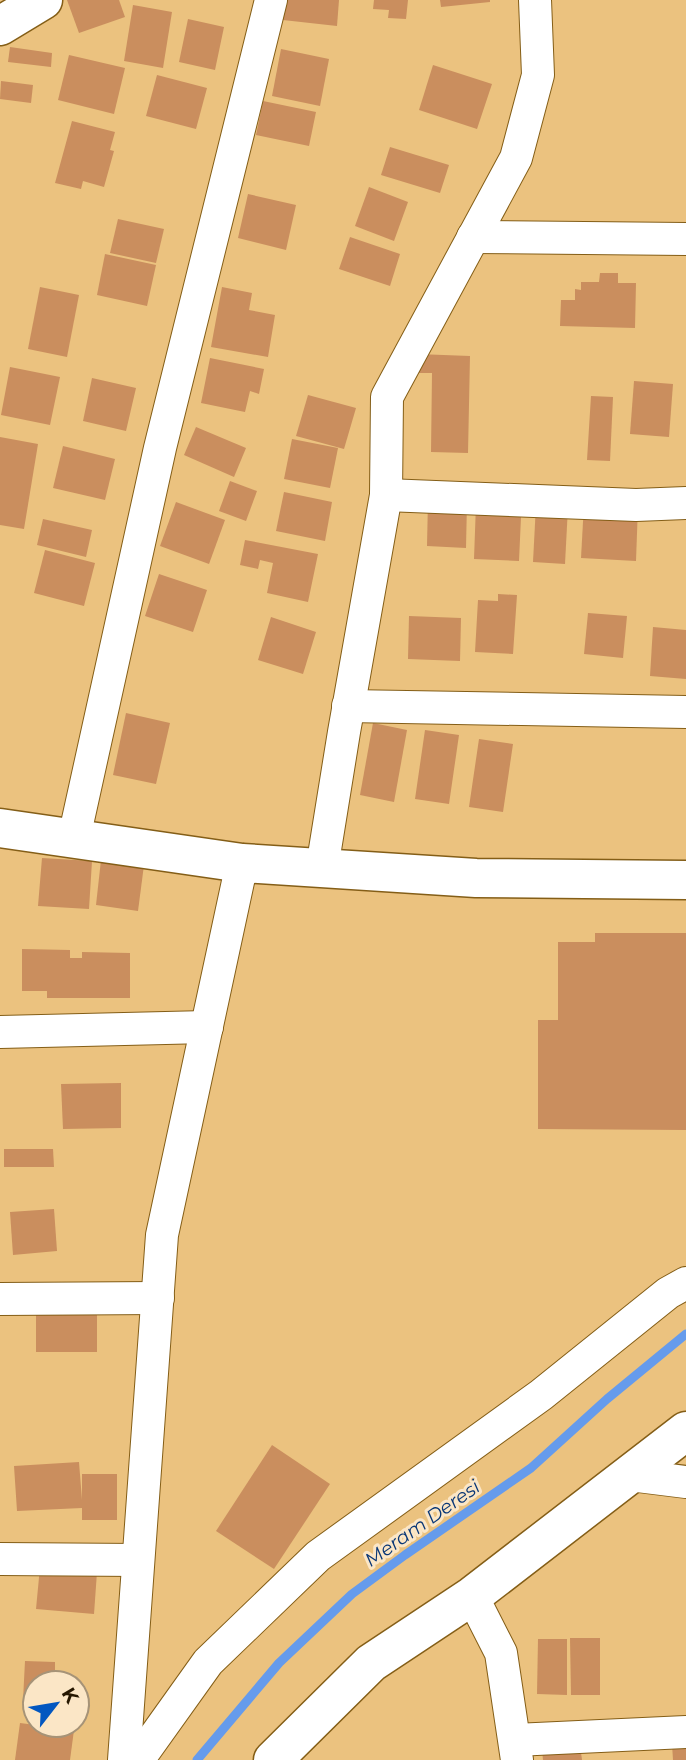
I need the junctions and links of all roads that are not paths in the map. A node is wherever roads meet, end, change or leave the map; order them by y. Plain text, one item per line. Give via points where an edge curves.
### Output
1 (43, 0) edge
2 (271, 0) edge
3 (536, 0) edge
4 (0, 26) edge
5 (473, 237) junction
6 (686, 239) edge
7 (386, 495) junction
8 (686, 503) edge
9 (348, 706) junction
10 (686, 712) edge
11 (0, 828) edge
12 (74, 838) junction
13 (242, 863) junction
14 (323, 868) junction
15 (686, 880) edge
16 (207, 1027) junction
17 (0, 1032) edge
18 (686, 1283) edge
19 (158, 1298) junction
20 (0, 1299) edge
21 (686, 1431) edge
22 (630, 1475) junction
23 (686, 1482) edge
24 (0, 1559) edge
25 (138, 1560) junction
26 (472, 1595) junction
27 (686, 1732) edge
28 (516, 1750) edge
29 (124, 1760) edge
30 (138, 1760) edge
31 (273, 1760) edge

1 - 4 street
2 - 12 street via 160,448
3 - 5 street via 538,75 516,158
5 - 6 street
5 - 7 street via 387,397
7 - 8 street
7 - 9 street
9 - 10 street
9 - 14 street
11 - 12 street
12 - 13 street
13 - 14 street
13 - 16 street
14 - 15 street via 476,878
16 - 17 street
16 - 19 street via 162,1235
18 - 30 street via 541,1395 318,1556 208,1662
19 - 20 street
19 - 25 street
21 - 22 street
22 - 23 street
22 - 26 street
24 - 25 street
25 - 29 street
26 - 28 street via 501,1653
26 - 31 street via 371,1663
27 - 28 street

